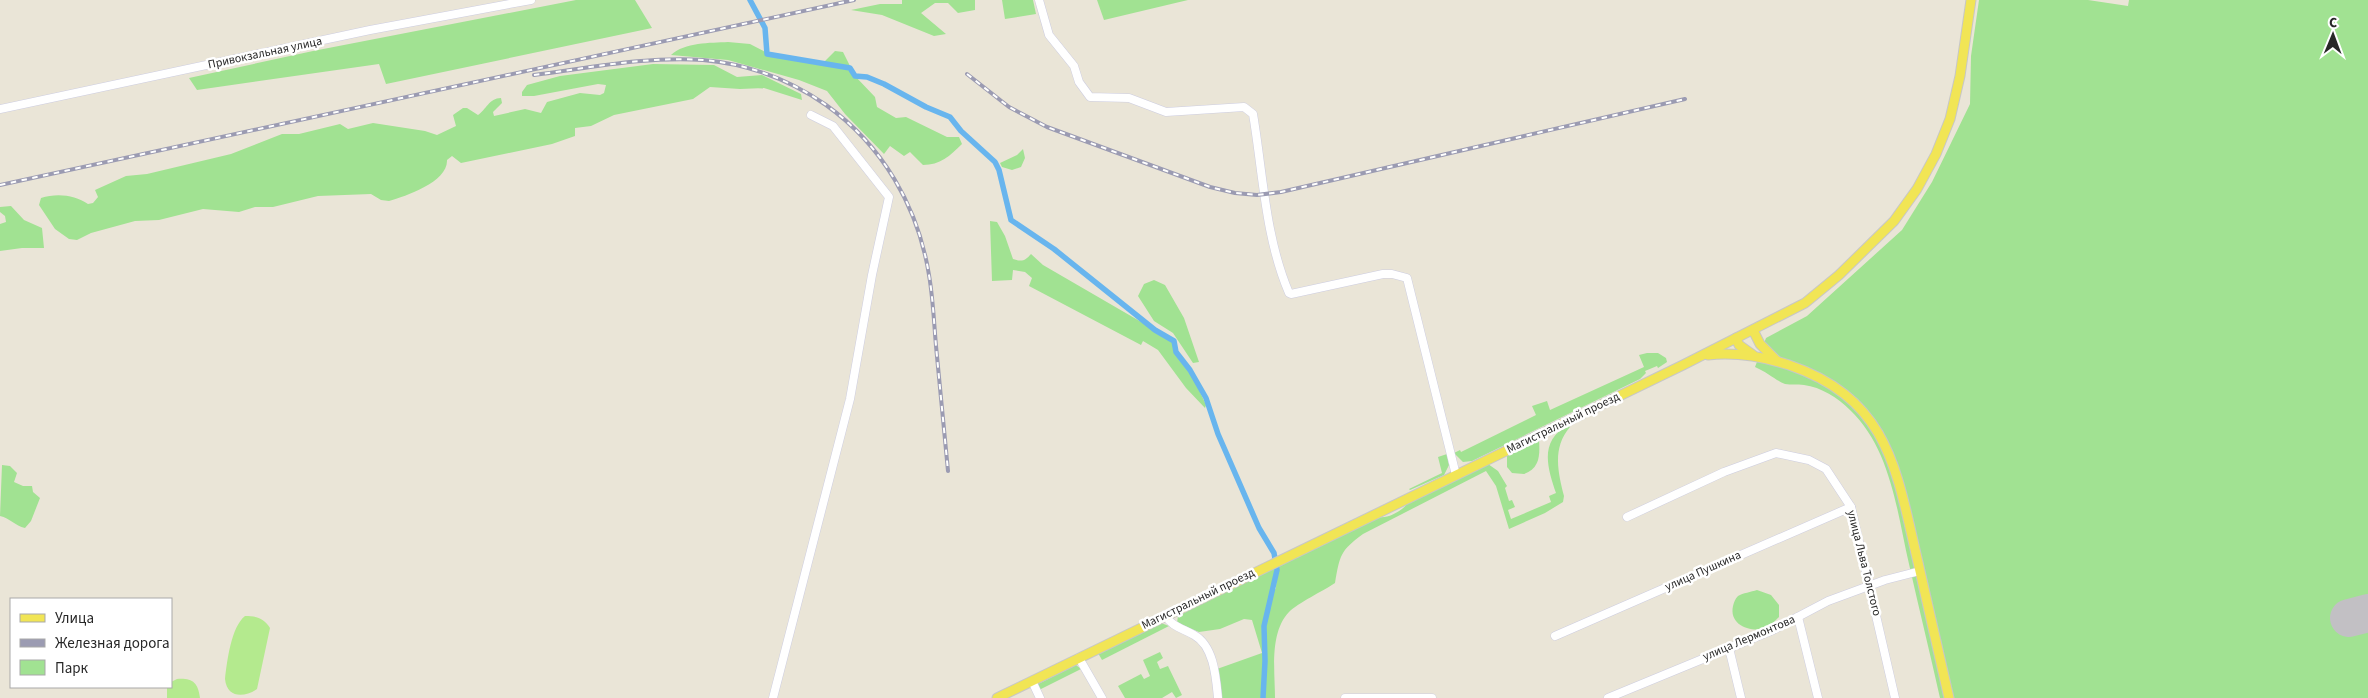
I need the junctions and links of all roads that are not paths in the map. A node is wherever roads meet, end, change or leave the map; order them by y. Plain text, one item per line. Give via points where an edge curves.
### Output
1 (531, 0) edge
2 (1039, 0) edge
3 (1971, 0) edge
4 (0, 110) edge
5 (811, 115) dead end
6 (1753, 330) junction
7 (1736, 338) junction
8 (1700, 356) junction
9 (1757, 358) junction
10 (1778, 361) junction
11 (1456, 475) junction
12 (1851, 507) junction
13 (1627, 517) dead end
14 (1920, 571) junction
15 (1871, 585) junction
16 (1165, 615) junction
17 (1798, 617) junction
18 (1555, 636) dead end
19 (1729, 648) junction
20 (1079, 658) junction
21 (1032, 681) junction
22 (773, 698) edge
23 (997, 698) edge
24 (1040, 698) edge
25 (1102, 698) edge
26 (1218, 698) edge
27 (1345, 698) edge
28 (1432, 698) edge
29 (1608, 698) edge
30 (1741, 698) edge
31 (1818, 698) edge
32 (1895, 698) edge
33 (1949, 698) edge

1 - 4 street, Привокзальная улица via 370,30
2 - 11 street via 1049,35 1074,66 1079,82 1090,97 1129,98 1166,112 1244,107 1252,114 1268,214 1289,293 1383,274 1406,278
3 - 6 main road, Магистральный проезд via 1950,118 1936,154 1907,205 1894,222 1813,297
5 - 22 street via 833,126 889,197 850,400
6 - 7 main road, Магистральный проезд
6 - 10 main road via 1760,344
7 - 8 main road, Магистральный проезд
7 - 9 main road via 1746,352
8 - 9 main road via 1727,353
8 - 11 main road, Магистральный проезд
9 - 10 main road
10 - 14 main road via 1832,384 1850,398 1873,424 1895,468
11 - 16 main road, Магистральный проезд
12 - 13 street, улица Льва Толстого via 1826,469 1809,460 1776,453 1724,472
12 - 15 street, улица Льва Толстого
12 - 18 street, улица Пушкина
14 - 15 street, улица Лермонтова
14 - 33 main road
15 - 17 street, улица Лермонтова via 1828,601
15 - 32 street, улица Льва Толстого
16 - 20 main road, Магистральный проезд
16 - 26 street via 1177,628 1195,635 1206,645 1215,672
17 - 19 street, улица Лермонтова
17 - 31 street
19 - 29 street, улица Лермонтова
19 - 30 street
20 - 21 main road, Магистральный проезд
20 - 25 street
21 - 23 main road, Магистральный проезд
21 - 24 street
27 - 28 street

